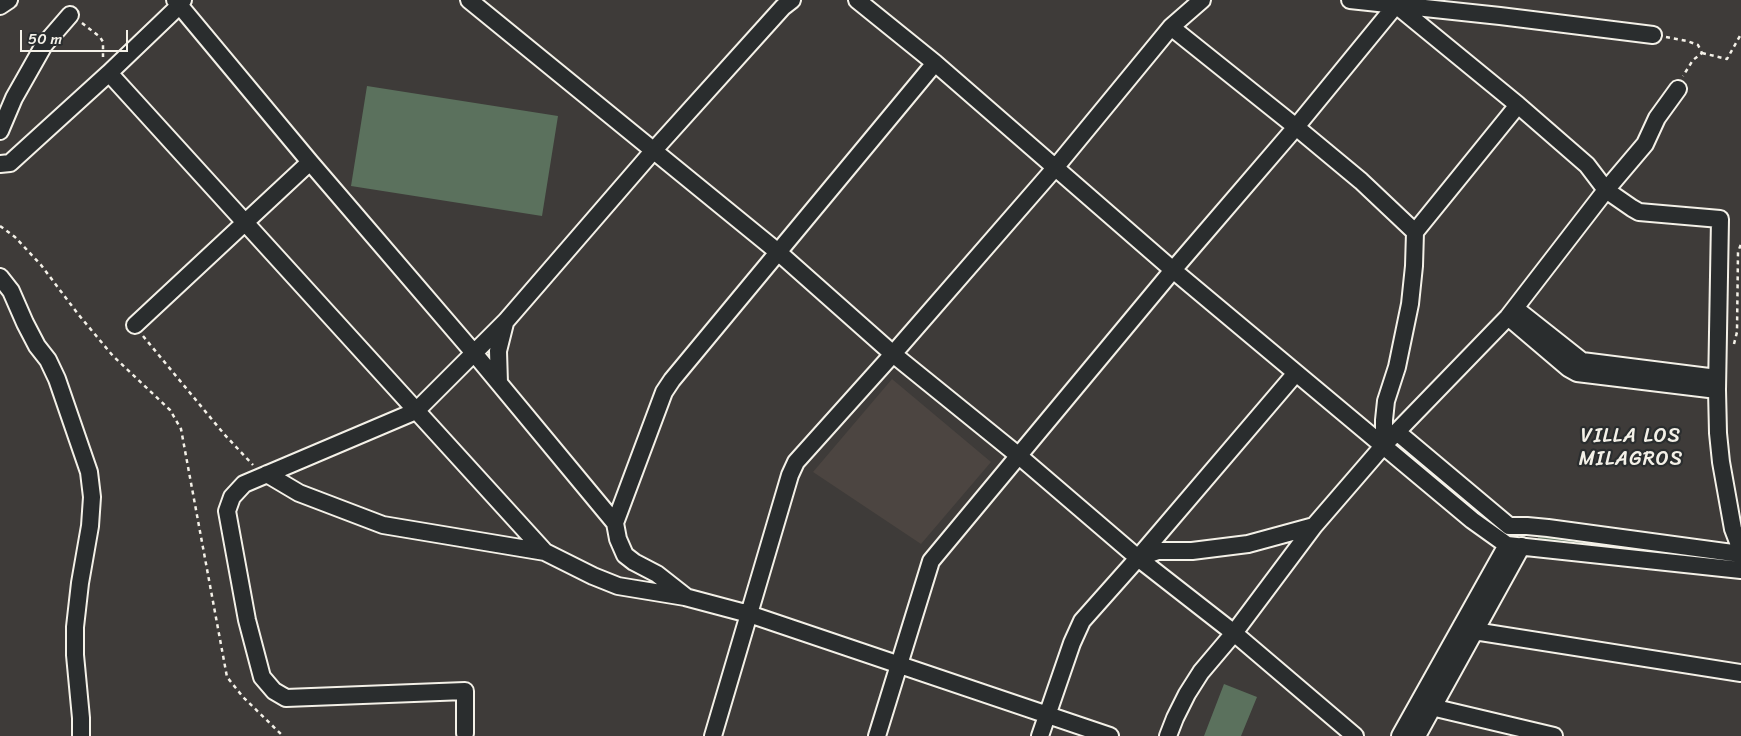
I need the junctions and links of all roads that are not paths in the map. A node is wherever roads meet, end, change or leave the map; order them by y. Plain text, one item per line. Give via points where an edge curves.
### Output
1 (9, 0) edge
2 (469, 0) edge
3 (792, 0) edge
4 (858, 0) edge
5 (1202, 0) edge
6 (1350, 0) edge
7 (179, 2) edge
8 (1396, 5) junction
9 (0, 6) edge
10 (70, 15) road end
11 (1170, 27) junction
12 (1653, 35) road end
13 (935, 63) junction
14 (109, 73) junction
15 (1678, 89) road end
16 (1518, 106) junction
17 (1296, 127) junction
18 (0, 130) edge
19 (654, 150) junction
20 (310, 162) junction
21 (0, 164) edge
22 (1055, 168) junction
23 (1606, 190) junction
24 (245, 222) junction
25 (1415, 232) junction
26 (778, 252) junction
27 (1173, 270) junction
28 (0, 277) edge
29 (1512, 312) junction
30 (506, 321) junction
31 (135, 325) road end
32 (474, 353) junction
33 (893, 354) junction
34 (1296, 373) junction
35 (499, 383) junction
36 (1717, 384) junction
37 (416, 410) junction
38 (1397, 432) junction
39 (1384, 445) junction
40 (1019, 456) junction
41 (267, 474) junction
42 (615, 523) junction
43 (1314, 526) junction
44 (1515, 545) junction
45 (545, 552) junction
46 (1741, 552) edge
47 (1138, 558) junction
48 (1741, 570) edge
49 (685, 597) junction
50 (749, 614) junction
51 (1468, 628) junction
52 (1234, 633) junction
53 (899, 665) junction
54 (1741, 673) edge
55 (1425, 706) junction
56 (1047, 715) junction
57 (465, 732) dead end
58 (81, 736) edge
59 (713, 736) edge
60 (877, 736) edge
61 (1040, 736) edge
62 (1110, 736) edge
63 (1168, 736) edge
64 (1355, 736) edge
65 (1400, 736) edge
66 (1417, 736) edge
67 (1554, 736) edge

1 - 9 street
2 - 19 street
3 - 19 street
4 - 13 street
5 - 11 street
6 - 8 street
7 - 14 street
7 - 20 street
8 - 12 street
8 - 16 street
8 - 17 street
10 - 18 street via 44,45
11 - 17 street
11 - 22 street
13 - 22 street
13 - 26 street
14 - 21 street via 10,163
14 - 24 street
15 - 23 street via 1657,118 1645,144
16 - 23 street via 1587,166
16 - 25 street
17 - 25 street
17 - 27 street
19 - 26 street
19 - 30 street
20 - 24 street
20 - 32 street
22 - 27 street
22 - 33 street
23 - 29 street
23 - 36 street via 1640,212 1720,219
24 - 31 street
24 - 37 street
25 - 39 street via 1410,304 1397,367 1386,401
26 - 33 street
26 - 42 street via 664,392
27 - 34 street
27 - 40 street
28 - 58 street via 11,291 24,323 51,366 89,472 92,497 90,526 75,627
29 - 36 street via 1568,368 1577,373
29 - 38 street
30 - 32 street
30 - 35 street via 498,351
32 - 35 street
32 - 37 street
33 - 40 street
33 - 50 street via 796,462
34 - 39 street
34 - 47 street
35 - 42 street
36 - 46 street via 1721,462 1734,533
37 - 41 street
37 - 45 street
38 - 39 street
38 - 46 street via 1509,526
39 - 43 street
39 - 44 street via 1472,520
40 - 47 street
40 - 53 street via 931,562
41 - 45 street via 299,493 383,525
41 - 57 street via 244,484 232,497 227,511 247,620 262,677 274,691 286,698 465,691
42 - 49 street via 625,555 657,574
43 - 47 street via 1248,544 1192,551 1158,551
43 - 52 street
44 - 48 street
44 - 51 street
45 - 49 street via 618,586
47 - 52 street
47 - 56 street via 1082,621
49 - 50 street
50 - 53 street
50 - 59 street
51 - 54 street
51 - 55 street
52 - 63 street via 1201,672 1174,718
52 - 64 street
53 - 56 street
53 - 60 street
55 - 65 street
55 - 66 street
55 - 67 street
56 - 61 street
56 - 62 street

